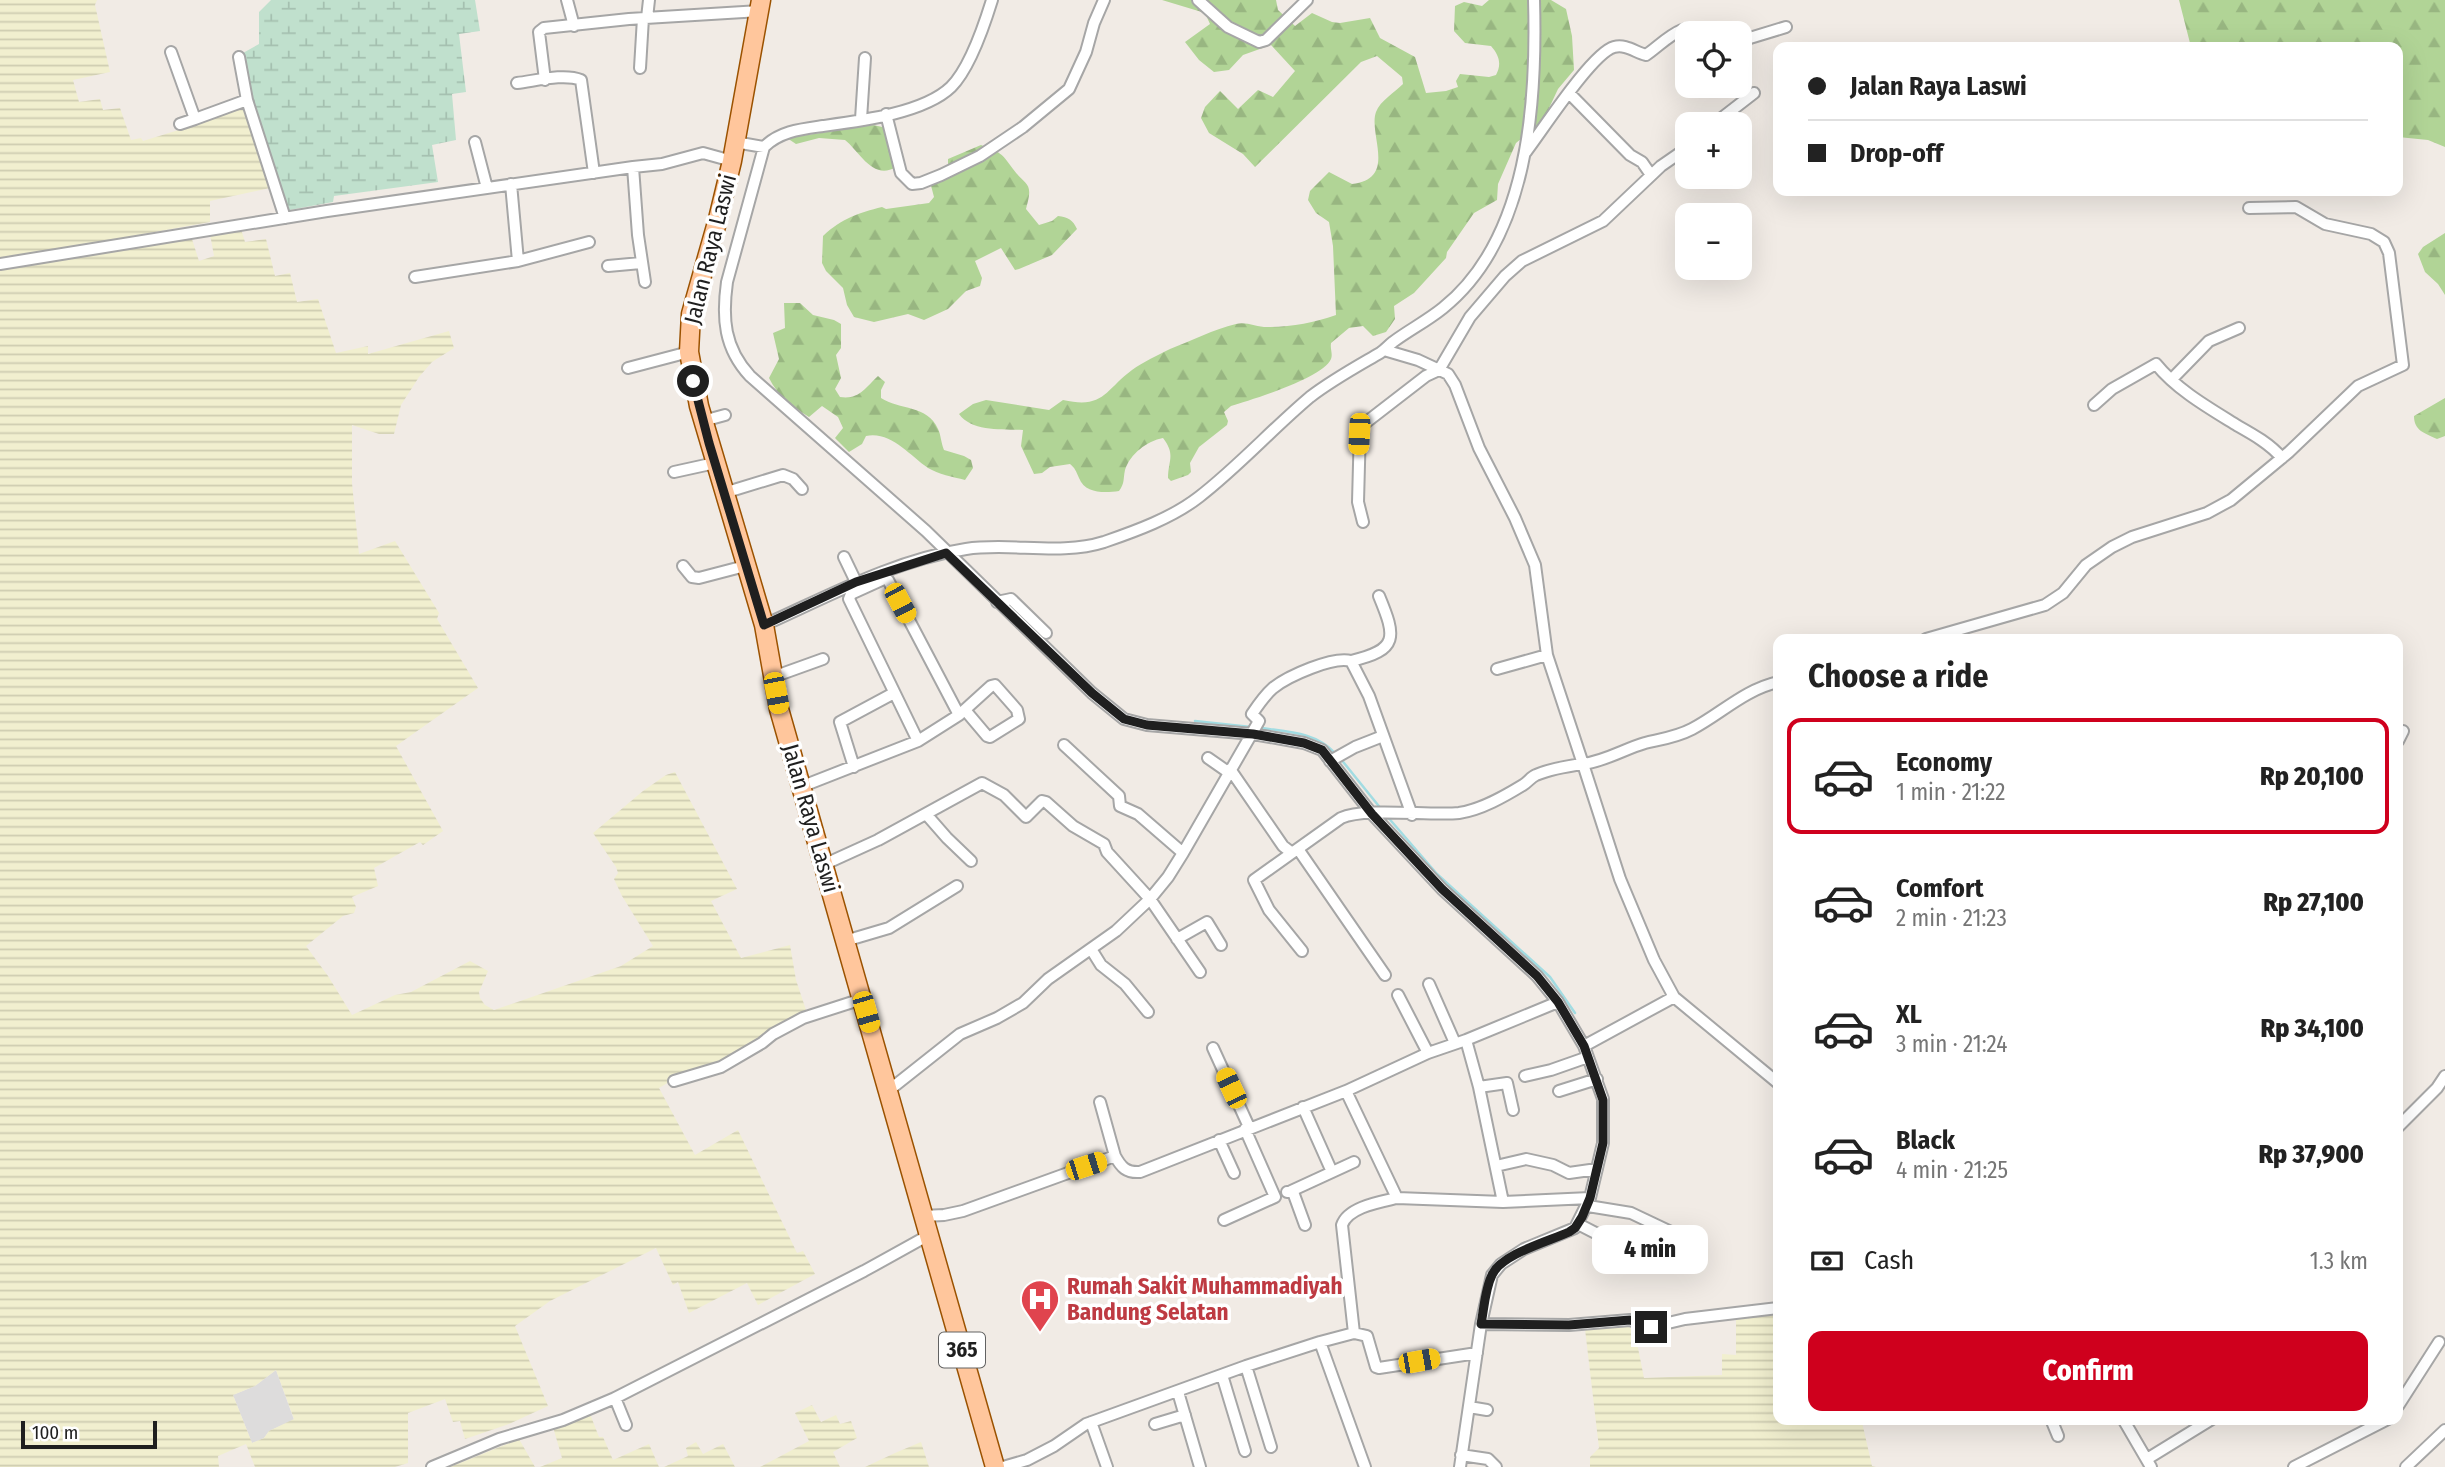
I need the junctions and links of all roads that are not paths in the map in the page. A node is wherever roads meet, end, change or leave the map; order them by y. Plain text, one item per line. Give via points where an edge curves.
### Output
1 (567, 0) edge
2 (649, 0) edge
3 (992, 0) edge
4 (1104, 0) edge
5 (1198, 0) edge
6 (1307, 0) edge
7 (1534, 0) edge
8 (760, 5) edge
9 (645, 18) junction
10 (574, 26) junction
11 (1786, 27) dead end
12 (1675, 34) edge
13 (1752, 37) edge
14 (171, 52) dead end
15 (239, 57) dead end
16 (865, 58) dead end
17 (640, 68) dead end
18 (545, 79) junction
19 (517, 83) dead end
20 (1569, 93) junction
21 (1754, 93) dead end
22 (247, 100) junction
23 (1729, 112) edge
24 (886, 114) junction
25 (195, 119) junction
26 (861, 119) junction
27 (180, 124) dead end
28 (475, 142) dead end
29 (735, 142) junction
30 (764, 147) junction
31 (1523, 155) junction
32 (1675, 156) edge
33 (732, 161) junction
34 (633, 167) junction
35 (594, 173) junction
36 (1651, 175) junction
37 (511, 184) junction
38 (487, 188) junction
39 (2249, 208) dead end
40 (285, 218) junction
41 (589, 242) dead end
42 (518, 261) junction
43 (641, 263) junction
44 (0, 264) edge
45 (608, 266) dead end
46 (415, 277) dead end
47 (645, 282) dead end
48 (2239, 328) dead end
49 (1384, 351) junction
50 (689, 352) junction
51 (628, 368) dead end
52 (1438, 370) junction
53 (2172, 379) junction
54 (2094, 405) dead end
55 (724, 415) dead end
56 (703, 421) junction
57 (2282, 458) junction
58 (715, 463) junction
59 (674, 472) dead end
60 (802, 489) dead end
61 (724, 493) junction
62 (1363, 522) dead end
63 (946, 553) junction
64 (844, 557) dead end
65 (683, 566) dead end
66 (745, 566) junction
67 (856, 582) junction
68 (1379, 596) dead end
69 (998, 602) junction
70 (1023, 610) junction
71 (1009, 612) junction
72 (764, 625) junction
73 (1046, 633) dead end
74 (1944, 634) edge
75 (1547, 655) junction
76 (823, 659) dead end
77 (1351, 661) junction
78 (1497, 669) dead end
79 (773, 677) junction
80 (1773, 683) edge
81 (894, 693) junction
82 (962, 712) junction
83 (1253, 734) junction
84 (1383, 736) junction
85 (918, 741) junction
86 (1064, 745) dead end
87 (1336, 757) junction
88 (1208, 758) dead end
89 (1583, 764) junction
90 (854, 767) junction
91 (1229, 771) junction
92 (803, 786) junction
93 (926, 814) junction
94 (1372, 814) junction
95 (1412, 815) junction
96 (1295, 851) junction
97 (1183, 853) junction
98 (971, 861) dead end
99 (823, 865) junction
100 (957, 886) dead end
101 (1150, 899) junction
102 (1177, 939) junction
103 (845, 941) junction
104 (1221, 945) dead end
105 (1091, 949) junction
106 (1302, 951) dead end
107 (1200, 972) dead end
108 (1385, 975) dead end
109 (1429, 984) dead end
110 (1398, 995) dead end
111 (1674, 997) junction
112 (862, 999) junction
113 (1558, 1002) junction
114 (1148, 1012) dead end
115 (1460, 1042) junction
116 (1588, 1047) junction
117 (1213, 1048) dead end
118 (1428, 1053) junction
119 (1525, 1076) dead end
120 (2445, 1076) edge
121 (1597, 1079) junction
122 (1773, 1079) edge
123 (674, 1081) dead end
124 (1479, 1087) junction
125 (888, 1091) junction
126 (1346, 1091) junction
127 (1559, 1091) dead end
128 (1100, 1102) dead end
129 (1303, 1107) junction
130 (1513, 1110) dead end
131 (2403, 1122) edge
132 (1247, 1128) junction
133 (1219, 1140) junction
134 (1115, 1156) junction
135 (1354, 1162) dead end
136 (1496, 1166) junction
137 (1597, 1170) junction
138 (1332, 1172) junction
139 (1234, 1173) dead end
140 (1291, 1191) junction
141 (1275, 1197) junction
142 (1396, 1198) junction
143 (1503, 1202) junction
144 (1591, 1204) junction
145 (1224, 1220) dead end
146 (1578, 1224) junction
147 (1306, 1225) dead end
148 (926, 1226) junction
149 (1690, 1241) dead end
150 (1617, 1244) dead end
151 (1773, 1309) edge
152 (1487, 1324) junction
153 (1354, 1333) junction
154 (1320, 1342) junction
155 (2439, 1342) dead end
156 (1477, 1353) junction
157 (1246, 1366) junction
158 (1222, 1375) junction
159 (1178, 1392) junction
160 (615, 1398) junction
161 (2403, 1398) edge
162 (1185, 1415) junction
163 (1091, 1422) junction
164 (1155, 1424) dead end
165 (626, 1425) dead end
166 (2053, 1425) edge
167 (2127, 1425) edge
168 (2203, 1425) edge
169 (2374, 1425) edge
170 (2445, 1430) edge
171 (2058, 1436) dead end
172 (1272, 1447) dead end
173 (1245, 1451) dead end
174 (1461, 1461) edge
175 (2149, 1463) edge
176 (432, 1467) edge
177 (995, 1467) edge
178 (1003, 1467) edge
179 (1107, 1467) edge
180 (1200, 1467) edge
181 (1365, 1467) edge
182 (1496, 1467) edge
183 (2294, 1467) edge
184 (2406, 1467) edge

1 - 10 street
2 - 9 street
3 - 24 street via 978,39 953,85 932,99
4 - 24 street via 1069,89 980,156 912,184 901,173
5 - 6 street via 1228,27 1259,43
7 - 31 street via 1534,86
8 - 9 street
8 - 29 main road, Jalan Raya Laswi / 365
9 - 10 street
9 - 17 street
10 - 18 street via 539,31
11 - 13 street
12 - 20 street via 1646,55 1623,46 1611,48
14 - 25 street
15 - 22 street
16 - 26 street
18 - 19 street
18 - 35 street via 581,80
20 - 31 street
20 - 36 street
21 - 23 street
22 - 25 street
22 - 40 street
24 - 26 street
25 - 27 street
26 - 30 street via 784,134
28 - 38 street
29 - 30 street
29 - 33 main road, Jalan Raya Laswi / 365
30 - 63 street via 727,282 725,321 730,348 743,369
31 - 49 street via 1506,221 1485,262 1454,298
32 - 36 street
33 - 34 street via 703,153
33 - 50 main road, Jalan Raya Laswi / 365 via 693,304
34 - 35 street
34 - 43 street
35 - 37 street
36 - 52 street via 1603,221 1522,261 1505,276 1470,317
37 - 38 street
37 - 42 street
38 - 40 street
39 - 57 street via 2296,208 2325,224 2371,234 2384,242 2389,253 2403,365 2358,386
40 - 44 street
41 - 42 street
42 - 46 street
43 - 45 street
43 - 47 street
48 - 53 street via 2209,341
49 - 52 street via 1407,355
49 - 63 street via 1310,398 1198,498 1166,517 1092,545
50 - 51 street
50 - 56 main road, Jalan Raya Laswi / 365
52 - 62 street via 1360,427 1358,502
52 - 75 street via 1448,374 1455,385 1484,458 1527,541 1538,582
53 - 54 street via 2155,363 2112,388
53 - 57 street
55 - 56 street
56 - 58 main road, Jalan Raya Laswi / 365
57 - 74 street via 2231,500 2207,513 2112,547 2086,565 2063,593 2046,605
58 - 59 street
58 - 61 main road, Jalan Raya Laswi / 365
60 - 61 street via 783,475
61 - 66 main road, Jalan Raya Laswi / 365
63 - 67 street
63 - 69 street
64 - 67 street
65 - 66 street via 699,579
66 - 72 main road, Jalan Raya Laswi / 365
67 - 72 street
68 - 77 street via 1392,638 1372,656
69 - 70 street via 1011,599
69 - 71 street
70 - 71 street
70 - 73 street
71 - 83 street via 1124,719
72 - 79 main road, Jalan Raya Laswi / 365
75 - 78 street
75 - 89 street
76 - 79 street
77 - 83 street via 1327,661 1275,687 1252,714 1259,721
77 - 84 street
79 - 92 main road, Jalan Raya Laswi / 365
80 - 89 street via 1735,700 1673,738
81 - 82 street via 849,599 884,579
81 - 85 street
81 - 90 street via 840,722
82 - 82 street via 995,685 1017,710 1018,719 990,737
82 - 85 street
83 - 87 street via 1315,746
83 - 91 street
84 - 87 street
84 - 95 street
85 - 90 street
86 - 97 street via 1119,796 1120,806 1138,814
87 - 94 street
88 - 91 street
89 - 95 street via 1538,774 1474,809
89 - 111 street via 1620,879
90 - 92 street
91 - 96 street via 1283,846
91 - 97 street
92 - 99 main road, Jalan Raya Laswi / 365
93 - 98 street
93 - 99 street
93 - 101 street via 982,783 1026,817 1046,802 1073,826 1104,844
94 - 95 street
94 - 96 street via 1344,817
94 - 113 street
96 - 106 street via 1254,882 1269,910
96 - 108 street
97 - 101 street
99 - 103 main road, Jalan Raya Laswi / 365
100 - 103 street via 889,928
101 - 102 street
101 - 105 street
102 - 104 street via 1207,922
102 - 107 street
103 - 112 main road, Jalan Raya Laswi / 365
105 - 114 street
105 - 125 street via 1023,1003 960,1034
109 - 115 street
110 - 118 street
111 - 116 street
111 - 122 street
112 - 123 street via 803,1018 721,1067
112 - 125 main road, Jalan Raya Laswi / 365
113 - 115 street
113 - 116 street
115 - 118 street
115 - 124 street
116 - 119 street via 1551,1070
116 - 121 street
117 - 132 street
118 - 126 street
120 - 131 street
121 - 127 street
121 - 137 street via 1604,1128
124 - 130 street via 1507,1083
124 - 136 street
125 - 148 main road, Jalan Raya Laswi / 365
126 - 129 street
126 - 142 street
128 - 134 street
129 - 132 street
129 - 138 street
132 - 133 street
132 - 141 street
133 - 134 street via 1140,1172 1122,1168
133 - 139 street
134 - 148 street via 944,1215
135 - 138 street
136 - 137 street via 1526,1153 1569,1173
136 - 143 street
137 - 144 street
138 - 140 street
140 - 141 street
140 - 147 street
141 - 145 street
142 - 143 street
142 - 153 street via 1372,1204 1343,1220
143 - 144 street
144 - 146 street
144 - 149 street via 1631,1213
146 - 150 street
146 - 152 street via 1524,1249 1497,1268 1492,1275
148 - 160 street via 864,1271
148 - 177 main road, Jalan Raya Laswi / 365
151 - 152 street via 1651,1327 1630,1320
152 - 156 street
153 - 154 street
153 - 156 street via 1367,1336 1379,1368
154 - 157 street
154 - 181 street
155 - 161 street
156 - 174 street via 1476,1408
157 - 158 street
157 - 172 street
158 - 159 street
158 - 173 street
159 - 162 street
159 - 163 street
160 - 165 street
160 - 176 street
162 - 164 street
162 - 180 street
163 - 178 street via 1027,1460
163 - 179 street
166 - 171 street
167 - 175 street
168 - 175 street
169 - 183 street
170 - 184 street
174 - 182 street via 1489,1459

